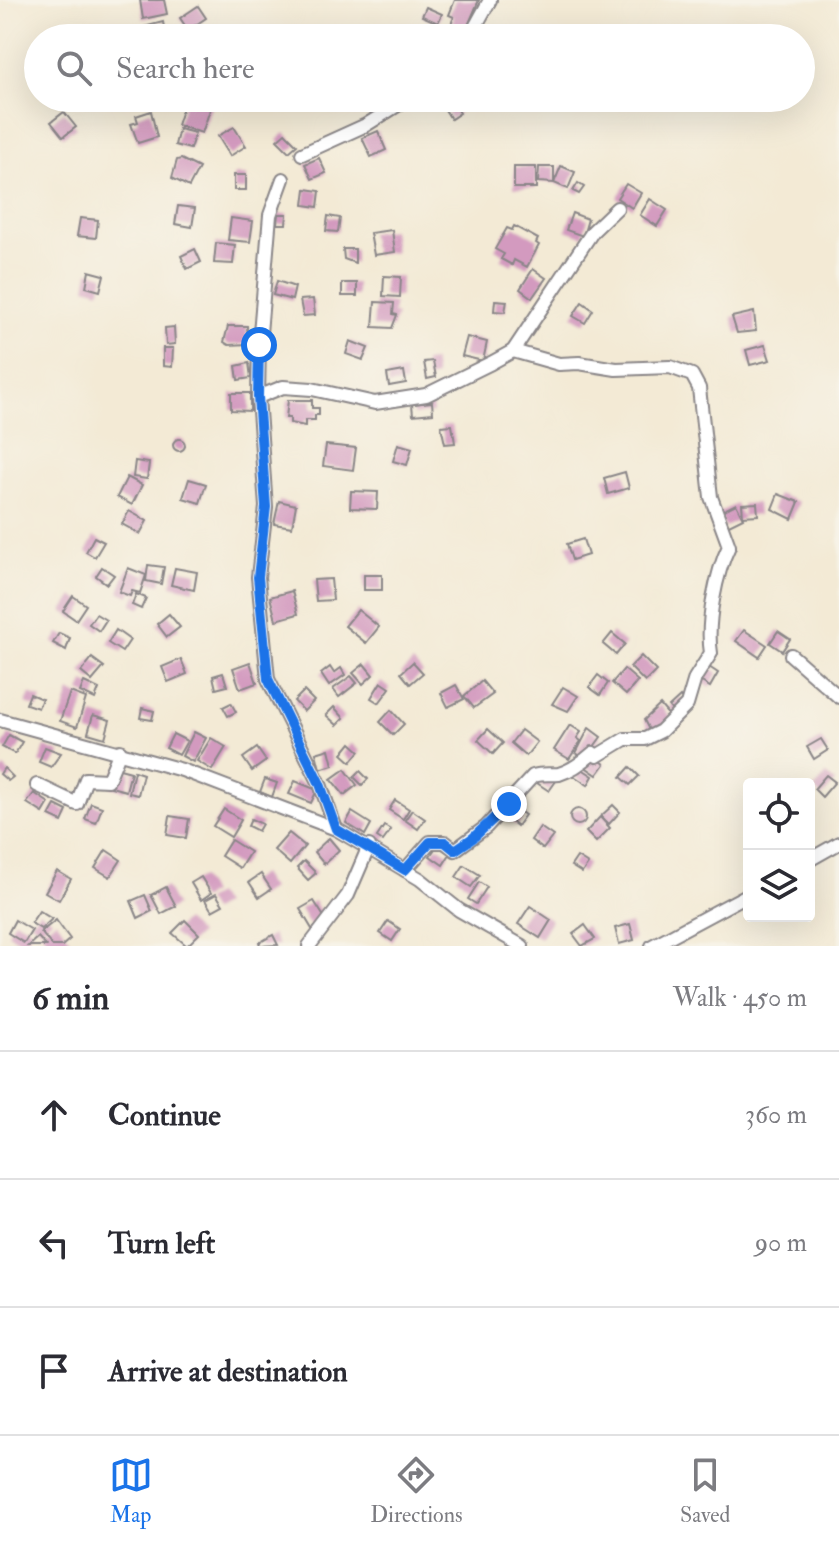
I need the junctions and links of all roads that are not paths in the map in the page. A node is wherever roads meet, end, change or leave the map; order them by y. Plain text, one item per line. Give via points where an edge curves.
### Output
1 (490, 0) edge
2 (477, 24) edge
3 (387, 112) edge
4 (302, 154) dead end
5 (283, 179) dead end
6 (617, 208) dead end
7 (513, 351) junction
8 (258, 397) junction
9 (791, 655) dead end
10 (839, 697) edge
11 (0, 720) edge
12 (120, 751) junction
13 (37, 785) dead end
14 (336, 829) junction
15 (839, 843) edge
16 (369, 846) junction
17 (815, 857) edge
18 (405, 870) junction
19 (743, 897) edge
20 (309, 946) edge
21 (522, 946) edge
22 (652, 946) edge

1 - 2 street
3 - 4 street
5 - 8 street via 270,215
6 - 7 street via 593,231
7 - 8 street via 426,395 375,403 283,387
7 - 18 street via 545,363 670,367 692,375 699,388 711,497 729,546 720,565 707,633 711,653 695,678 687,705 661,731 645,739 625,739 557,775 533,776 473,838 455,850 445,842 430,842
8 - 14 street via 266,507 258,577 268,679 320,784
9 - 10 street
11 - 12 street
12 - 13 street via 108,780 86,779 77,804
12 - 14 street
14 - 16 street
15 - 17 street
16 - 18 street
16 - 20 street via 348,895
18 - 21 street via 459,910
19 - 22 street

